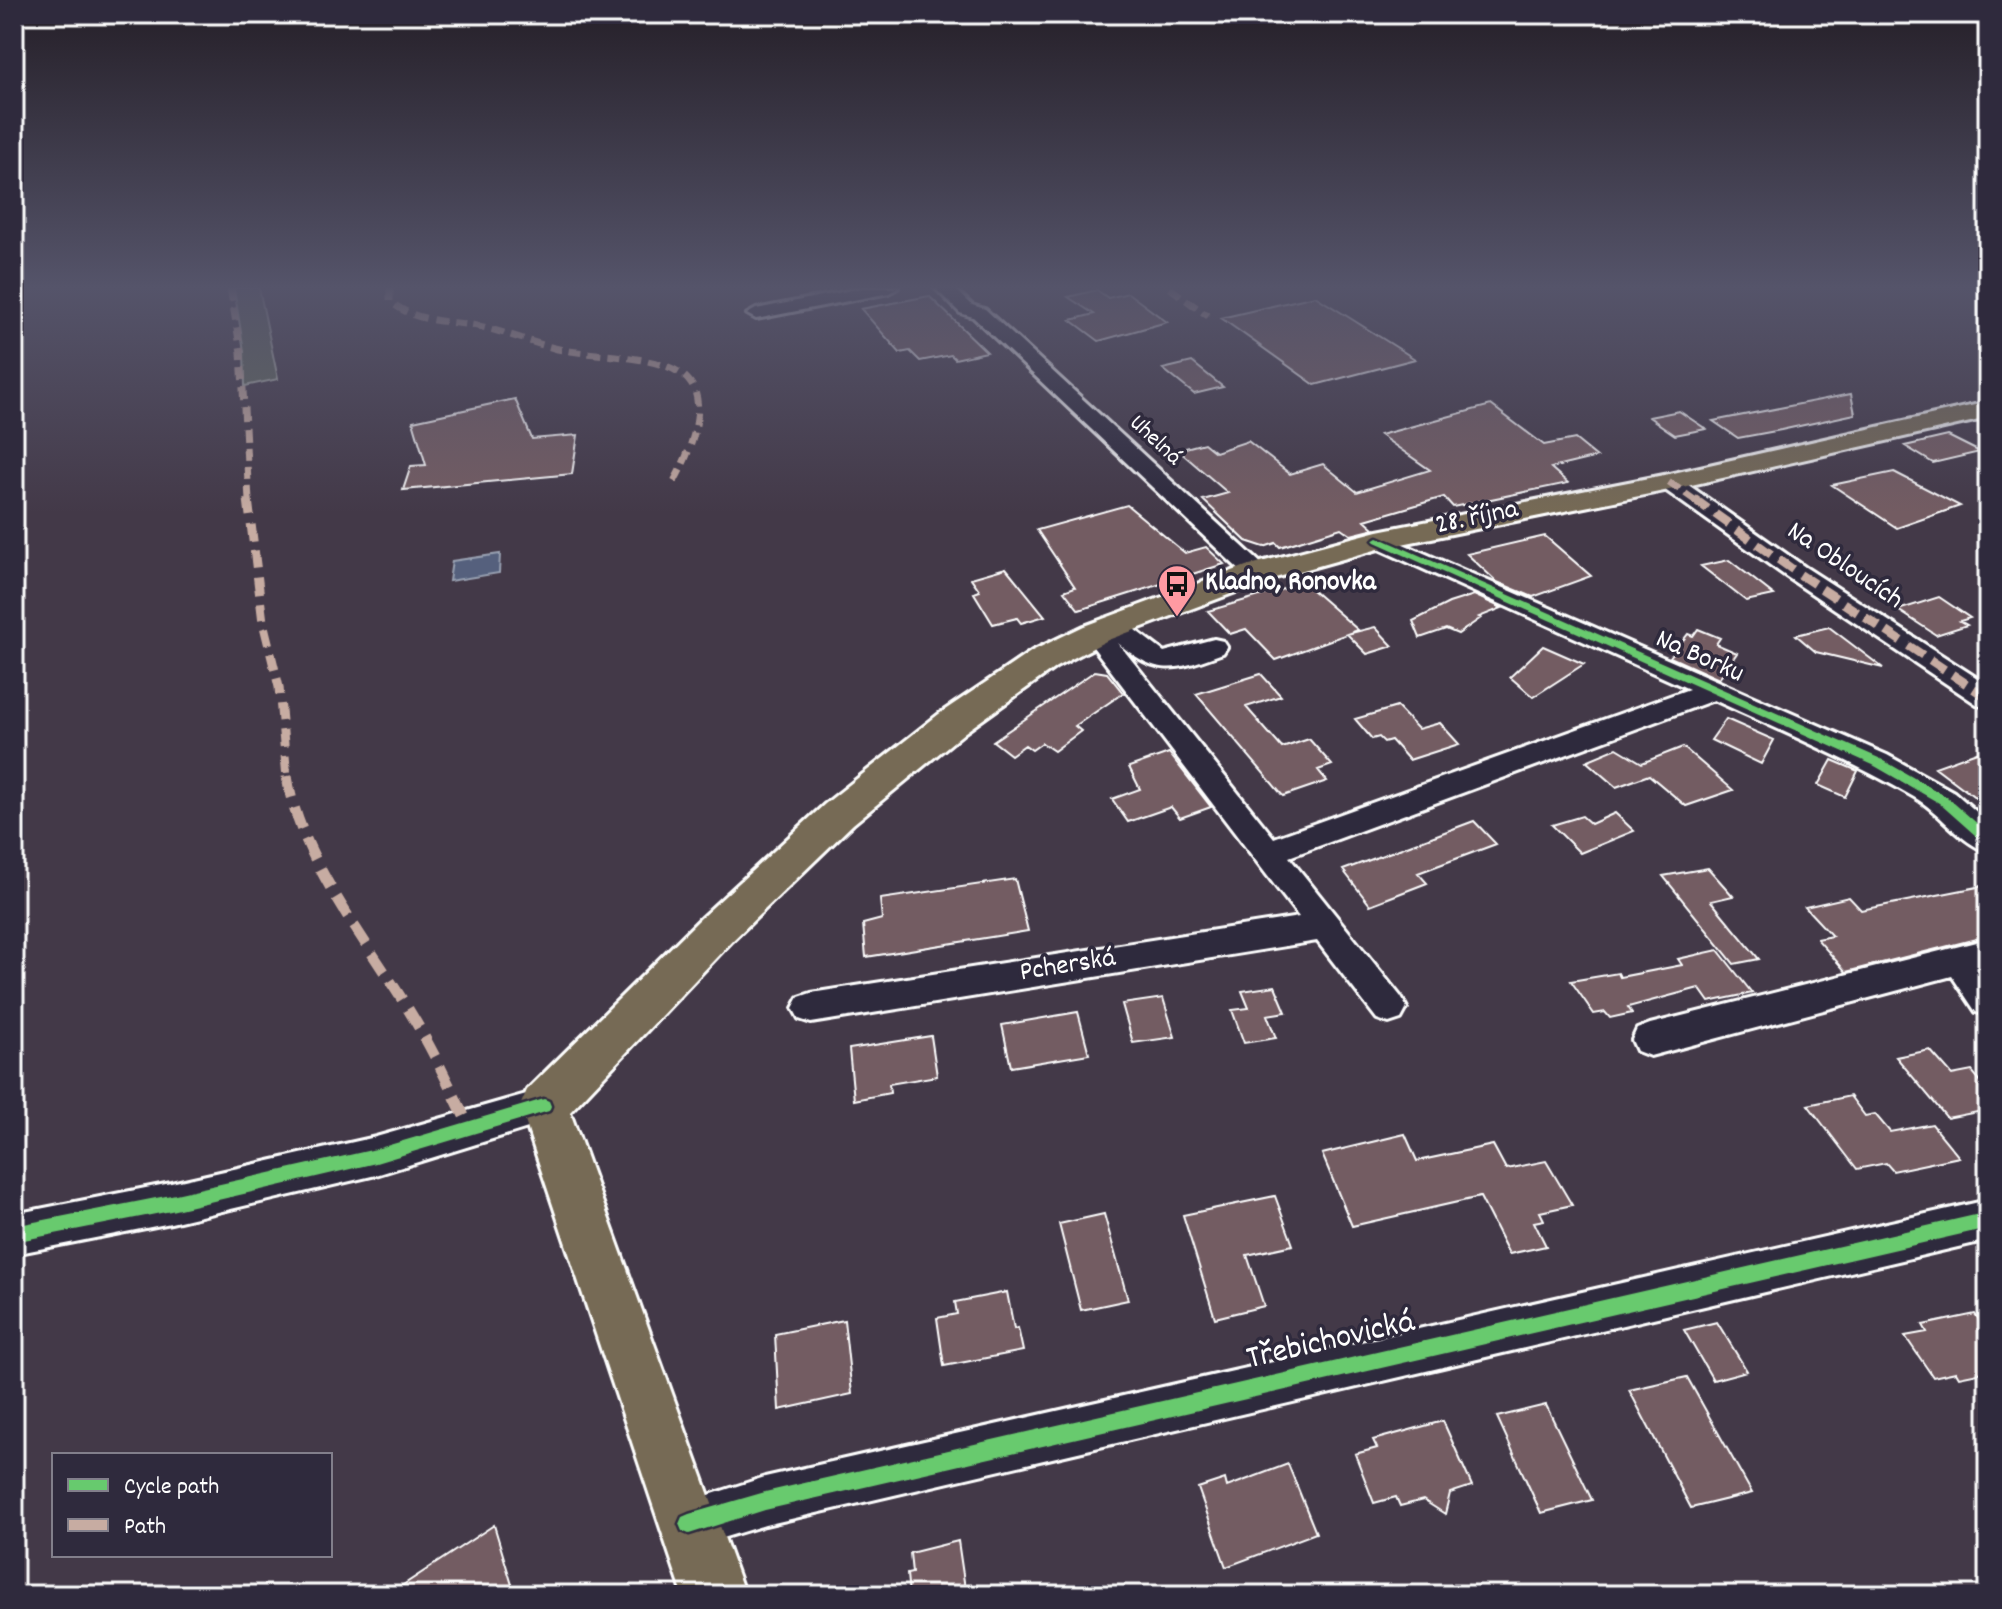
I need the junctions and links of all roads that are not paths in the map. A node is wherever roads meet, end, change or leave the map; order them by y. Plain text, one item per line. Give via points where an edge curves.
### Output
1 (1034, 363) edge
2 (1988, 410) edge
3 (1669, 482) junction
4 (1378, 540) junction
5 (1257, 573) junction
6 (1104, 629) junction
7 (1214, 647) dead end
8 (1712, 691) junction
9 (1988, 698) edge
10 (1988, 840) edge
11 (1269, 852) junction
12 (1325, 926) junction
13 (1974, 956) edge
14 (1988, 1001) edge
15 (811, 1008) dead end
16 (1389, 1008) dead end
17 (1650, 1040) dead end
18 (544, 1106) junction
19 (1988, 1220) edge
20 (14, 1234) edge
21 (689, 1524) junction
22 (714, 1595) edge

1 - 5 street, Uhelná
2 - 3 main road, 28. října
3 - 4 main road, 28. října
3 - 9 street, Na Obloucích
4 - 5 main road, 28. října
4 - 8 street, Na Borku
5 - 6 main road, 28. října
6 - 7 street via 1157,662 1169,663
6 - 11 street
6 - 18 main road, 28. října via 1044,659 952,723 839,814 717,929
8 - 10 street, Na Borku via 1877,762 1943,800
8 - 11 street, Na Borku
11 - 12 street
12 - 15 street, Pcherská
12 - 16 street
13 - 14 street
13 - 17 street
18 - 20 street via 376,1156
18 - 21 main road
19 - 21 street, Třebichovická via 765,1501
21 - 22 main road

